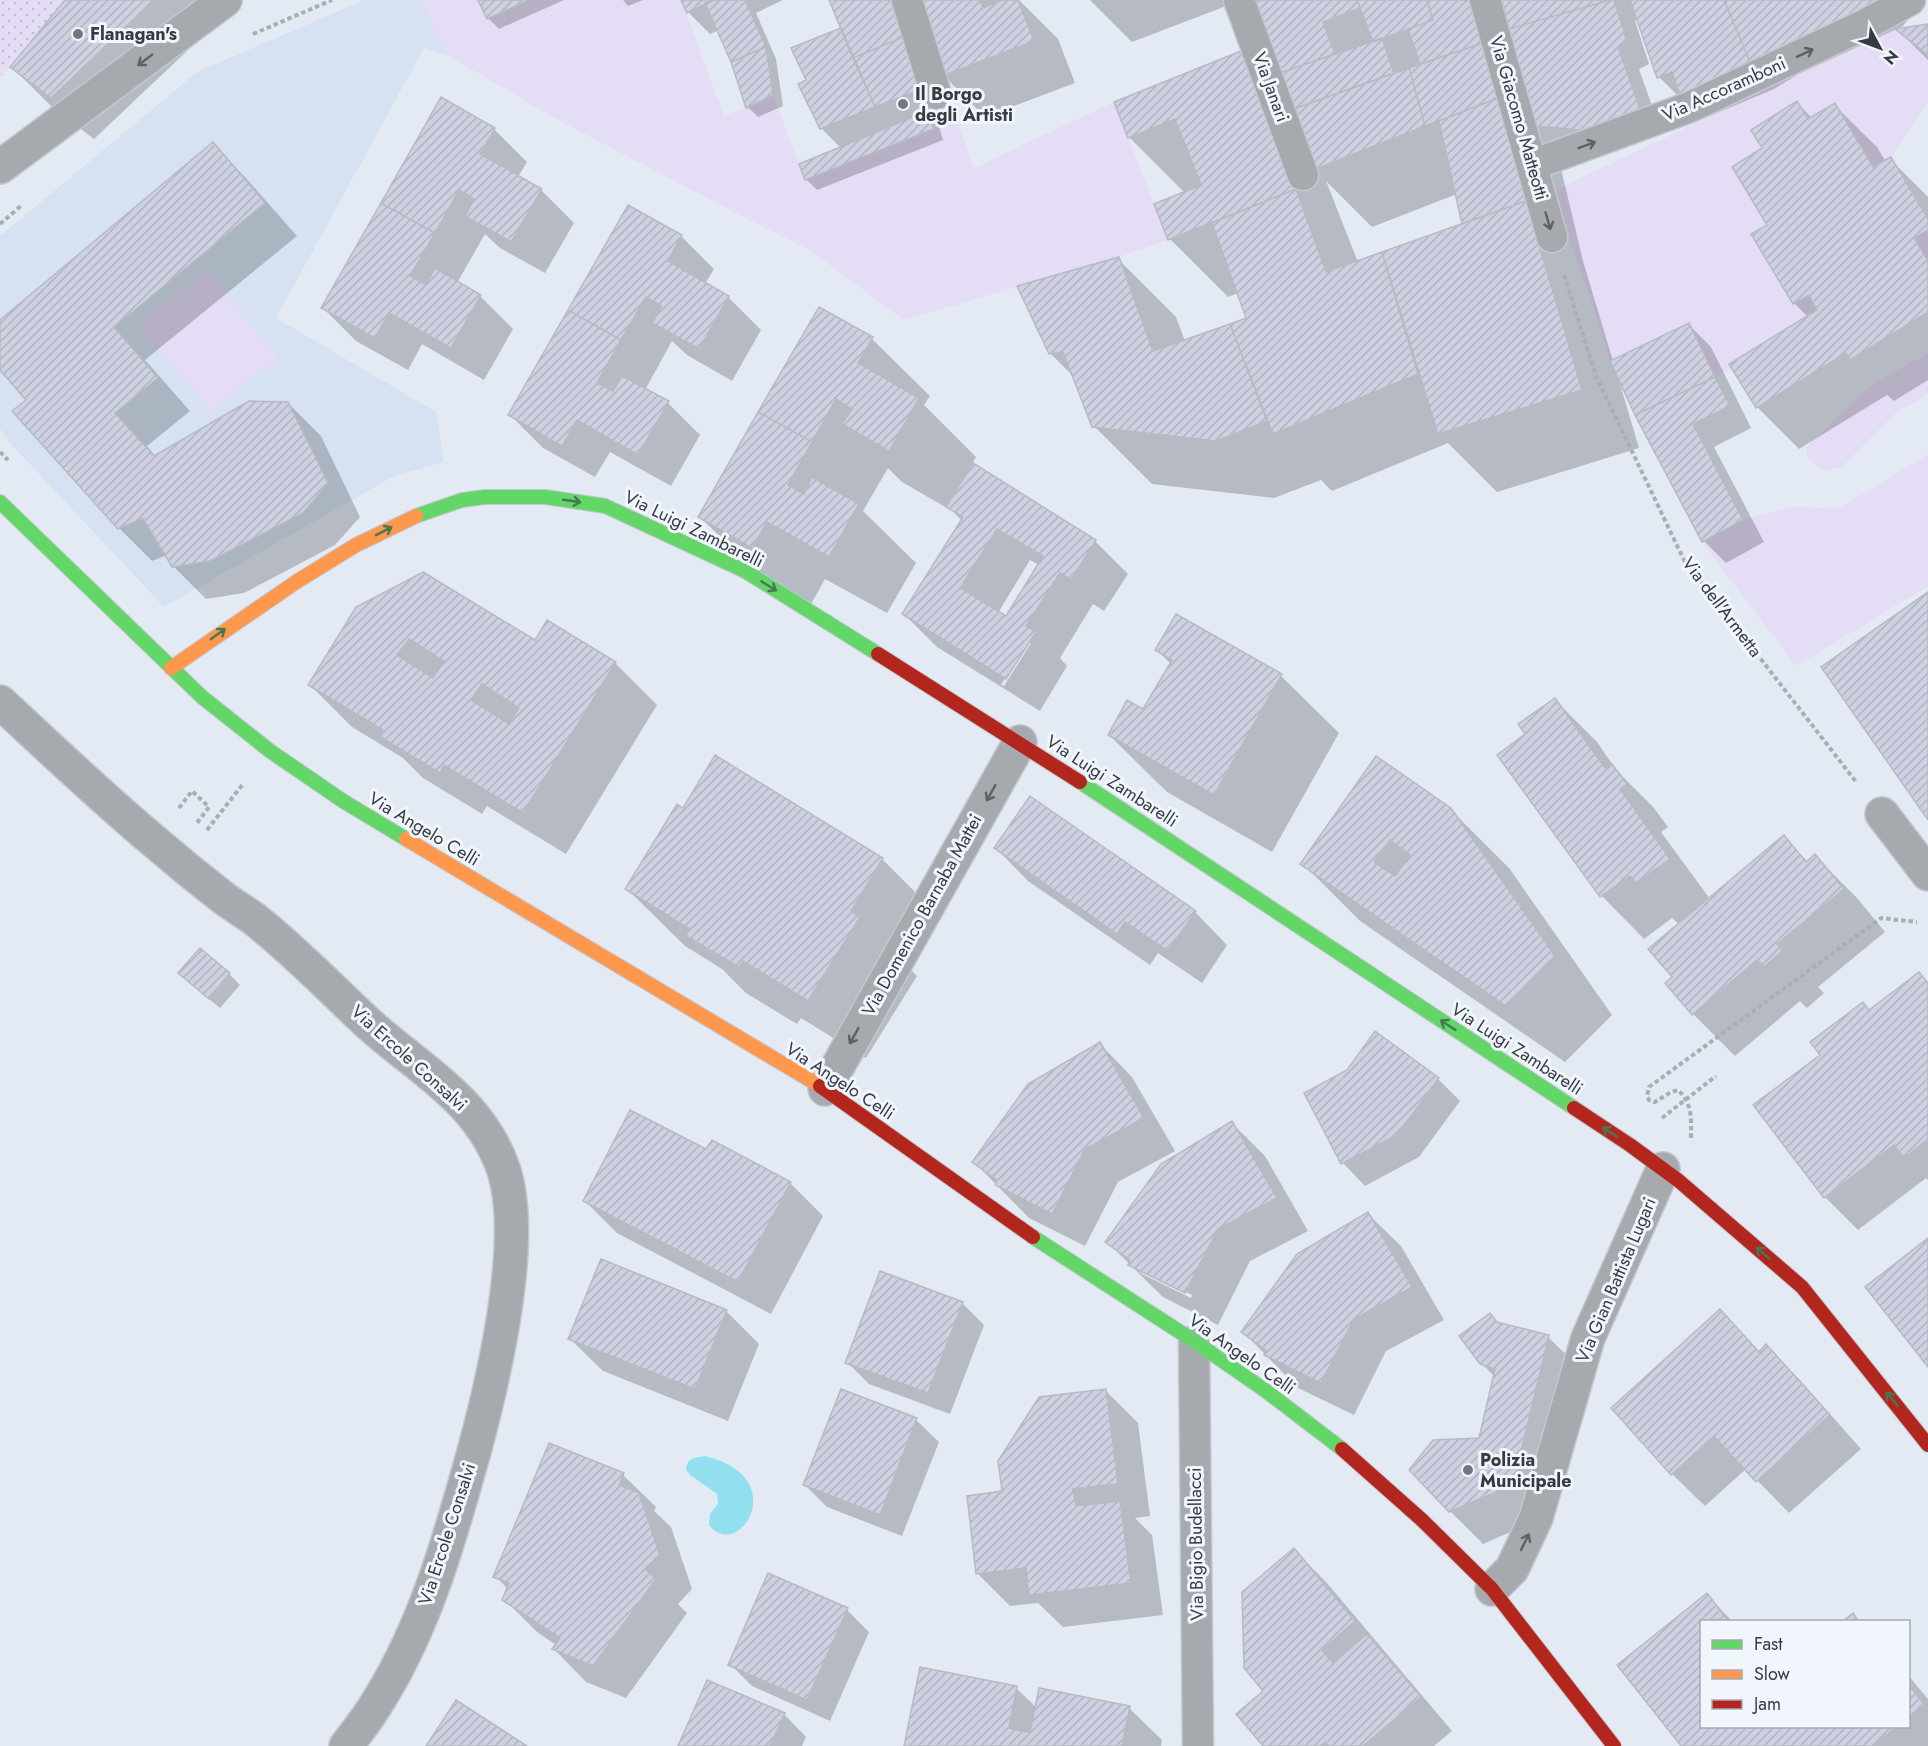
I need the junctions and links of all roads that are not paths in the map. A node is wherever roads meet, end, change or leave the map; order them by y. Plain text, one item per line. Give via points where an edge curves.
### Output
1 (225, 0) edge
2 (907, 0) edge
3 (1239, 0) edge
4 (1485, 0) edge
5 (1910, 0) edge
6 (936, 94) dead end
7 (1532, 165) junction
8 (0, 167) edge
9 (1303, 175) dead end
10 (1552, 237) road end
11 (0, 502) edge
12 (171, 668) junction
13 (0, 702) edge
14 (1020, 742) junction
15 (1882, 814) road end
16 (1928, 874) edge
17 (825, 1089) junction
18 (1663, 1169) junction
19 (1194, 1341) junction
20 (1928, 1445) edge
21 (1492, 1589) junction
22 (346, 1746) edge
23 (1198, 1746) edge
24 (1614, 1746) edge

1 -> 8 street
2 - 6 lane
3 - 9 lane, Via Janari
4 - 7 lane, Via Giacomo Matteotti
7 -> 5 lane, Via Accoramboni via 1690,106
7 -> 10 lane, Via Giacomo Matteotti
11 - 12 street, Via Angelo Celli
12 -> 14 street, Via Luigi Zambarelli via 296,582 356,545 417,515 485,497 545,497 605,506 745,571
12 - 17 street, Via Angelo Celli via 252,737 343,801
13 - 22 street, Via Ercole Consalvi via 152,840 254,919 372,1027 439,1080 481,1125 503,1168 509,1196 510,1256 499,1340 479,1431 421,1617 380,1700
14 -> 17 street, Via Domenico Barnaba Mattei
18 -> 14 street, Via Luigi Zambarelli
15 - 16 street
17 - 19 street, Via Angelo Celli via 1060,1256
20 -> 18 street, Via Luigi Zambarelli via 1802,1287
21 -> 18 street, Via Gian Battista Lugari via 1512,1569 1536,1518 1588,1338
19 - 21 street, Via Angelo Celli via 1350,1455
19 - 23 lane, Via Bigio Budellacci
21 - 24 street, Via Angelo Celli

